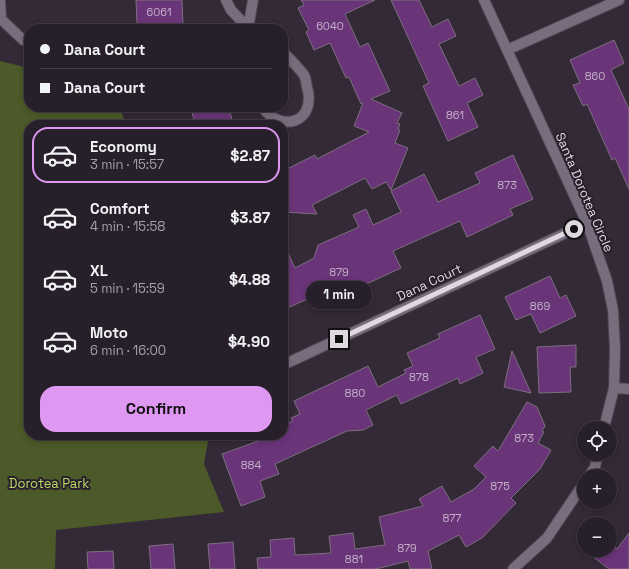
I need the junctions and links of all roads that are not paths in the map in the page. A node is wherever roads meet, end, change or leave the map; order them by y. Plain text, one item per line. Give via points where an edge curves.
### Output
1 (0, 0) edge
2 (226, 0) edge
3 (253, 0) edge
4 (484, 0) edge
5 (619, 0) edge
6 (244, 24) edge
7 (250, 24) edge
8 (24, 40) edge
9 (507, 50) junction
10 (288, 58) edge
11 (267, 112) edge
12 (278, 120) edge
13 (288, 122) edge
14 (587, 223) junction
15 (288, 363) edge
16 (614, 388) junction
17 (629, 389) edge
18 (606, 421) edge
19 (577, 493) edge
20 (513, 569) edge

1 - 8 street via 1,20
2 - 6 street via 231,10
3 - 7 street
4 - 9 street, Santa Dorotea Circle
5 - 9 street
9 - 14 street, Santa Dorotea Circle
10 - 13 street via 304,76 310,98 306,112 298,119
11 - 12 street
14 - 15 street, Dana Court
14 - 16 street, Santa Dorotea Circle via 607,280 613,310
16 - 17 street
16 - 18 street, Santa Dorotea Circle
19 - 20 street via 547,538

